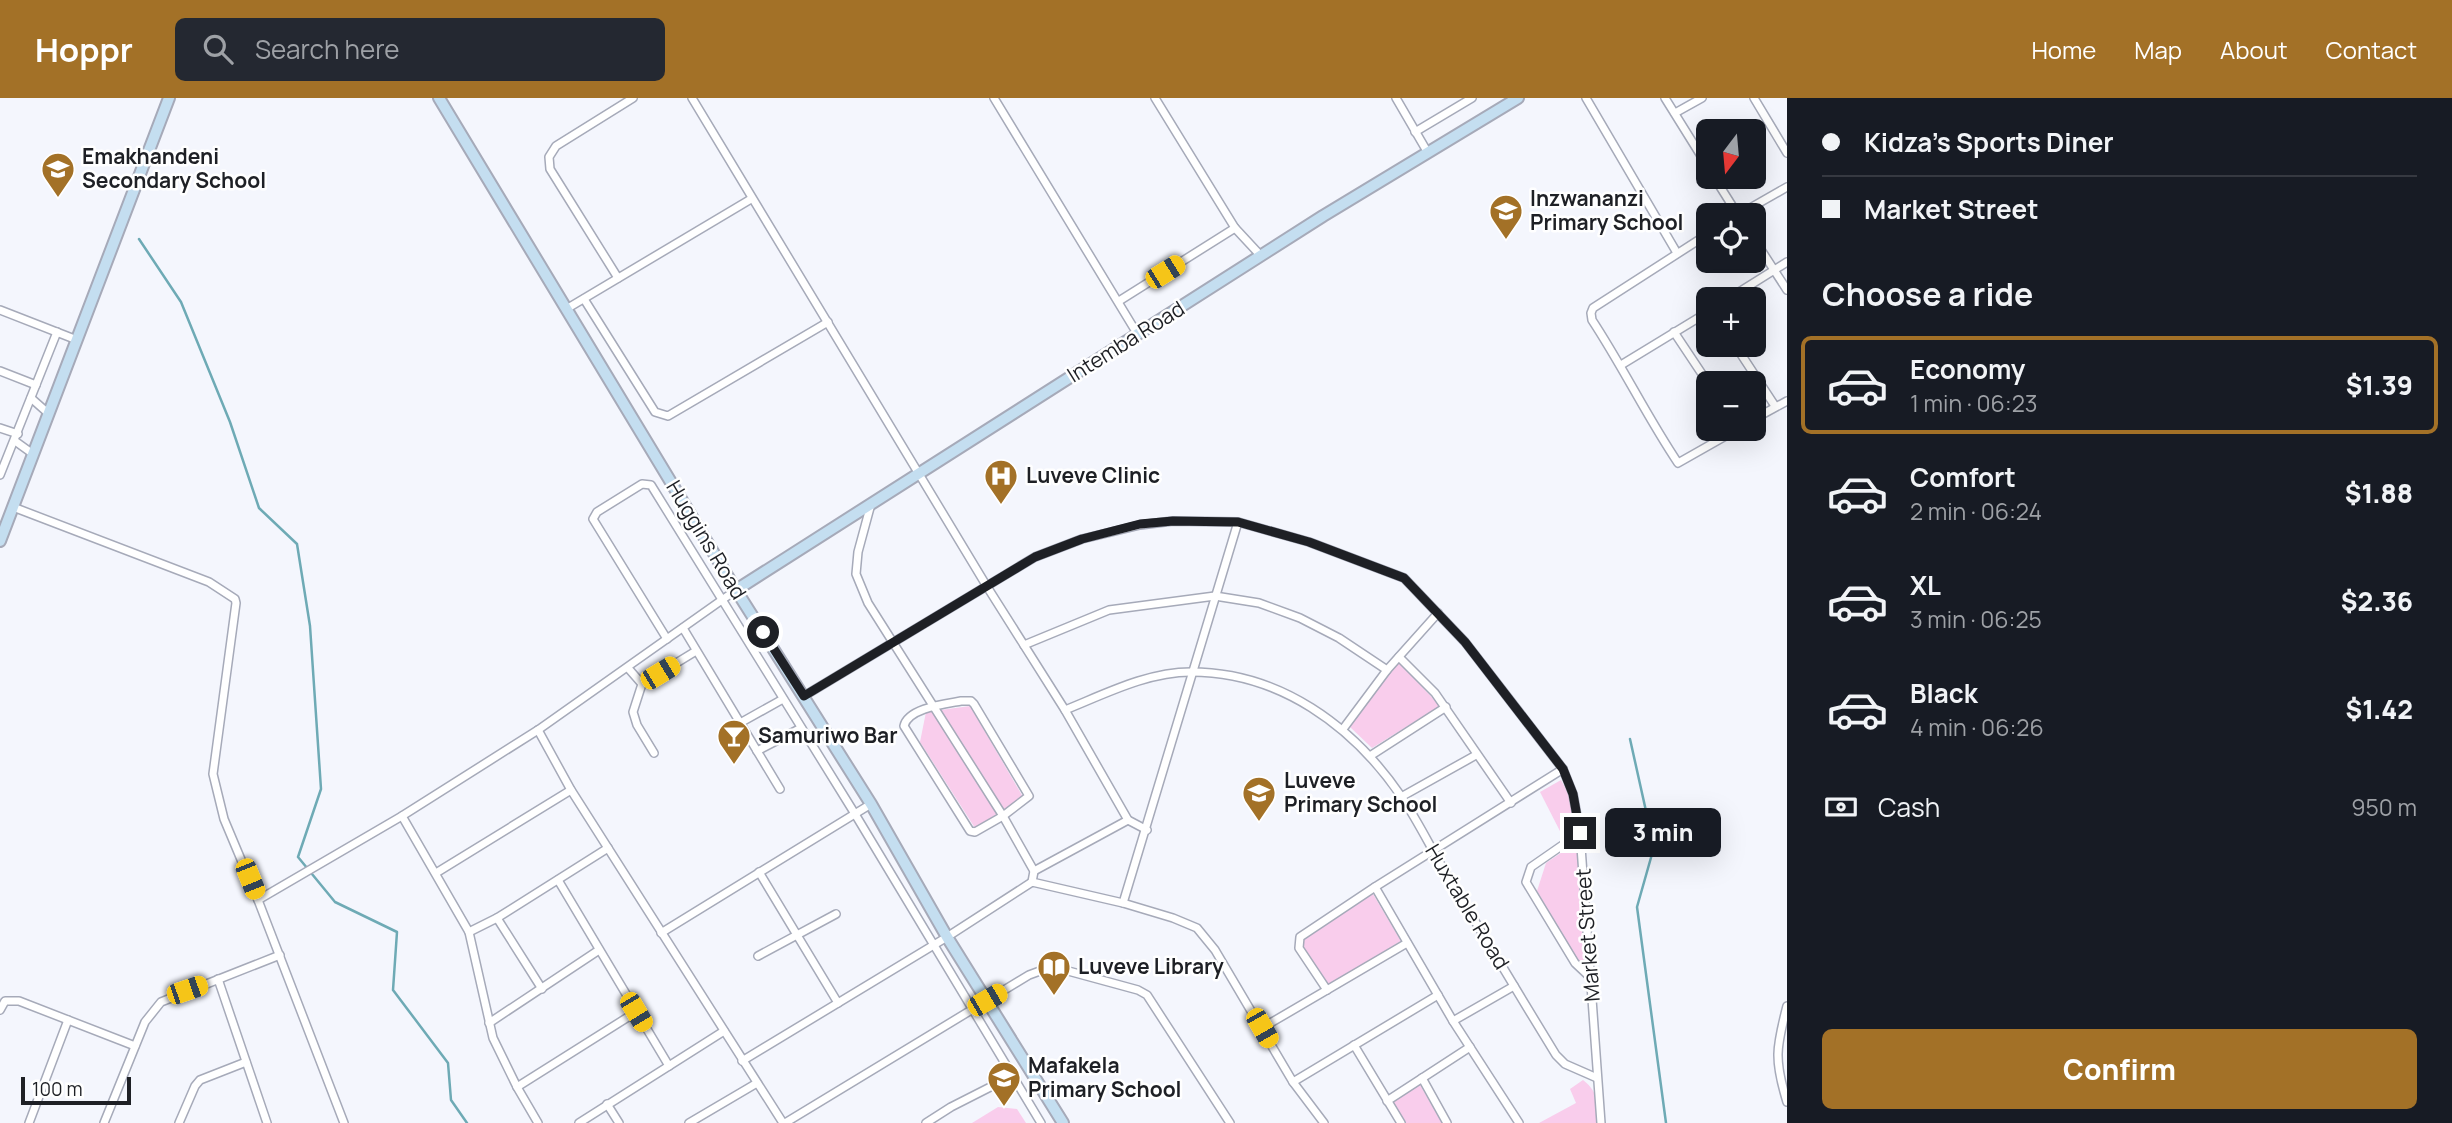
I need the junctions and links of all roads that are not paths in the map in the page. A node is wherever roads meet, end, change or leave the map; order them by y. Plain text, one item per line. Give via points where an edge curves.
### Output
1 (169, 98) edge
2 (439, 98) edge
3 (633, 98) edge
4 (692, 98) edge
5 (995, 98) edge
6 (1155, 98) edge
7 (1396, 98) edge
8 (1472, 98) edge
9 (1518, 98) edge
10 (1586, 98) edge
11 (1665, 98) edge
12 (1702, 98) edge
13 (1754, 98) edge
14 (1675, 114) junction
15 (1415, 132) junction
16 (1696, 148) edge
17 (1428, 153) junction
18 (1787, 153) edge
19 (1787, 187) edge
20 (751, 199) junction
21 (1759, 203) edge
22 (1235, 228) junction
23 (1696, 241) edge
24 (1677, 253) junction
25 (1261, 256) junction
26 (1766, 258) edge
27 (1787, 262) edge
28 (1774, 270) junction
29 (618, 278) junction
30 (1747, 287) edge
31 (1787, 290) edge
32 (584, 299) junction
33 (1118, 301) junction
34 (568, 308) junction
35 (0, 310) edge
36 (1696, 319) edge
37 (828, 323) junction
38 (57, 332) junction
39 (1674, 332) junction
40 (1138, 335) junction
41 (77, 340) junction
42 (1743, 357) edge
43 (1621, 365) junction
44 (0, 371) edge
45 (1700, 371) edge
46 (36, 385) junction
47 (31, 398) junction
48 (1787, 401) edge
49 (1775, 407) junction
50 (1766, 412) edge
51 (48, 414) junction
52 (0, 428) edge
53 (16, 438) junction
54 (1717, 441) edge
55 (33, 454) junction
56 (919, 472) junction
57 (0, 475) edge
58 (872, 503) junction
59 (13, 507) junction
60 (1238, 522) junction
61 (1, 536) edge
62 (986, 585) junction
63 (736, 590) junction
64 (1215, 596) junction
65 (721, 600) junction
66 (1438, 613) junction
67 (683, 628) junction
68 (667, 639) junction
69 (892, 641) junction
70 (1024, 645) junction
71 (696, 651) junction
72 (1399, 657) junction
73 (628, 668) junction
74 (1387, 670) junction
75 (1191, 672) junction
76 (642, 684) junction
77 (804, 696) junction
78 (783, 699) junction
79 (932, 706) junction
80 (1446, 708) junction
81 (1065, 710) junction
82 (740, 723) junction
83 (801, 728) junction
84 (1343, 729) junction
85 (538, 730) junction
86 (757, 751) junction
87 (654, 754) dead end
88 (1476, 755) junction
89 (1370, 756) junction
90 (1563, 769) junction
91 (780, 789) dead end
92 (571, 790) junction
93 (1401, 797) junction
94 (1511, 803) junction
95 (871, 804) junction
96 (855, 814) junction
97 (402, 816) junction
98 (1003, 816) junction
99 (1128, 820) junction
100 (1147, 830) junction
101 (1580, 833) junction
102 (608, 848) junction
103 (1433, 852) junction
104 (1034, 871) junction
105 (759, 872) junction
106 (436, 873) junction
107 (558, 880) junction
108 (1032, 882) junction
109 (1375, 887) junction
110 (258, 900) junction
111 (1123, 903) junction
112 (836, 914) dead end
113 (497, 918) junction
114 (469, 932) junction
115 (661, 933) junction
116 (797, 935) junction
117 (947, 937) junction
118 (1407, 943) junction
119 (933, 946) junction
120 (599, 950) junction
121 (280, 955) junction
122 (758, 956) dead end
123 (1591, 978) junction
124 (218, 979) junction
125 (1514, 986) junction
126 (542, 989) junction
127 (1327, 990) junction
128 (1438, 995) junction
129 (987, 1000) junction
130 (838, 1003) junction
131 (1787, 1006) edge
132 (973, 1009) junction
133 (0, 1010) edge
134 (636, 1012) junction
135 (68, 1020) junction
136 (1453, 1021) junction
137 (489, 1023) junction
138 (1262, 1028) junction
139 (724, 1031) junction
140 (1354, 1045) junction
141 (135, 1046) junction
142 (1470, 1047) junction
143 (742, 1061) junction
144 (246, 1062) junction
145 (668, 1066) junction
146 (1012, 1076) junction
147 (1422, 1078) junction
148 (1597, 1079) junction
149 (1293, 1082) junction
150 (757, 1083) junction
151 (517, 1087) junction
152 (1387, 1101) junction
153 (1787, 1101) edge
154 (607, 1104) junction
155 (29, 1123) edge
156 (104, 1123) edge
157 (179, 1123) edge
158 (267, 1123) edge
159 (344, 1123) edge
160 (538, 1123) edge
161 (579, 1123) edge
162 (618, 1123) edge
163 (689, 1123) edge
164 (784, 1123) edge
165 (926, 1123) edge
166 (1041, 1123) edge
167 (1063, 1123) edge
168 (1230, 1123) edge
169 (1324, 1123) edge
170 (1401, 1123) edge
171 (1447, 1123) edge
172 (1519, 1123) edge
173 (1601, 1123) edge

1 - 41 street
2 - 34 street, Huggins Road
3 - 29 street via 556,146 549,157 550,169
4 - 20 street
5 - 33 street
6 - 22 street
7 - 15 street
8 - 15 street
9 - 17 street, Intemba Road
10 - 24 street
11 - 14 street
12 - 14 street
13 - 18 street
14 - 16 street
15 - 17 street
17 - 25 street, Intemba Road
19 - 21 street
20 - 29 street
20 - 37 street
22 - 25 street
22 - 33 street
23 - 24 street
24 - 43 street via 1593,308 1592,320
25 - 40 street, Intemba Road
26 - 28 street
27 - 28 street
28 - 30 street
28 - 31 street
29 - 32 street
32 - 34 street
32 - 37 street via 655,412 668,416
33 - 40 street
34 - 63 street, Huggins Road
35 - 38 street
36 - 39 street
37 - 56 street
38 - 41 street
38 - 46 street
39 - 43 street
39 - 45 street
40 - 56 street, Intemba Road
41 - 51 street
42 - 49 street
43 - 54 street via 1678,463
44 - 46 street
46 - 47 street
47 - 51 street
47 - 53 street
48 - 49 street
49 - 50 street
51 - 55 street
52 - 53 street
53 - 55 street
53 - 57 street
55 - 59 street
56 - 58 street, Intemba Road
56 - 62 street
58 - 63 street, Intemba Road
58 - 69 street via 856,574
59 - 61 street
59 - 110 street via 209,582 235,599 213,774 225,819
60 - 62 street, Market Street via 1173,521 1113,530 1035,557
60 - 64 street
60 - 66 street, Market Street via 1309,542 1404,578
62 - 69 street, Market Street
62 - 70 street
63 - 65 street
63 - 77 street, Huggins Road
64 - 70 street via 1109,610
64 - 74 street via 1258,603 1300,618
64 - 75 street
65 - 67 street
65 - 68 street via 651,485 642,484 597,512 593,519
65 - 78 street
66 - 72 street
66 - 90 street, Market Street
67 - 68 street
67 - 71 street
68 - 73 street
69 - 77 street, Market Street
69 - 79 street
70 - 81 street
71 - 76 street
71 - 82 street
72 - 74 street
72 - 80 street
73 - 76 street
73 - 85 street
74 - 84 street
75 - 81 street, Huxtable Road via 1130,684
75 - 84 street, Huxtable Road via 1262,683 1302,701
75 - 100 street
76 - 87 street via 633,712
77 - 95 street, Huggins Road
78 - 82 street
78 - 83 street
79 - 98 street
79 - 98 street via 961,701 974,704 1029,796
79 - 98 street via 909,716 904,726 970,831
80 - 88 street
80 - 89 street
81 - 99 street
82 - 86 street
83 - 86 street
83 - 96 street
84 - 89 street, Huxtable Road
85 - 92 street
85 - 97 street
86 - 91 street
88 - 93 street
88 - 94 street
89 - 93 street, Huxtable Road
90 - 94 street
90 - 101 street, Market Street
92 - 102 street
92 - 106 street
93 - 103 street, Huxtable Road
94 - 103 street
95 - 96 street
95 - 117 street, Huggins Road
96 - 105 street
96 - 119 street
97 - 106 street
97 - 110 street
98 - 104 street
99 - 100 street
99 - 104 street
100 - 111 street
101 - 123 street, Market Street
101 - 123 street via 1531,867 1527,883 1575,963
102 - 107 street
102 - 115 street
103 - 109 street
103 - 125 street, Huxtable Road
104 - 108 street
105 - 115 street
105 - 116 street
106 - 114 street
107 - 113 street
107 - 120 street
108 - 111 street
108 - 117 street
109 - 118 street
109 - 127 street via 1300,937 1299,948
110 - 121 street
111 - 138 street via 1197,928
112 - 116 street
113 - 114 street
113 - 126 street
114 - 137 street
115 - 139 street
116 - 122 street
116 - 130 street
117 - 119 street
117 - 129 street, Huggins Road
118 - 127 street
118 - 128 street
119 - 130 street
119 - 132 street
120 - 126 street
120 - 134 street
121 - 124 street
121 - 159 street
123 - 148 street, Market Street
124 - 141 street via 161,1002 145,1022
124 - 144 street
125 - 136 street
125 - 148 street, Huxtable Road via 1559,1060
126 - 137 street
127 - 138 street
128 - 136 street
128 - 140 street
129 - 132 street
129 - 167 street, Huggins Road
129 - 168 street via 1048,968 1138,990 1153,1001
130 - 143 street
131 - 153 street via 1776,1054
132 - 146 street
132 - 164 street
133 - 135 street via 5,1002 14,1000
134 - 145 street
134 - 151 street
135 - 141 street
135 - 155 street
136 - 142 street
137 - 151 street
138 - 149 street
139 - 143 street
139 - 145 street
140 - 149 street
140 - 152 street
141 - 156 street
142 - 147 street
142 - 172 street
143 - 150 street
144 - 157 street via 200,1080
144 - 158 street
145 - 154 street
146 - 165 street
146 - 166 street
147 - 152 street
147 - 171 street
148 - 173 street, Market Street
149 - 169 street
150 - 163 street
150 - 164 street
151 - 160 street
152 - 170 street
154 - 161 street
154 - 162 street

